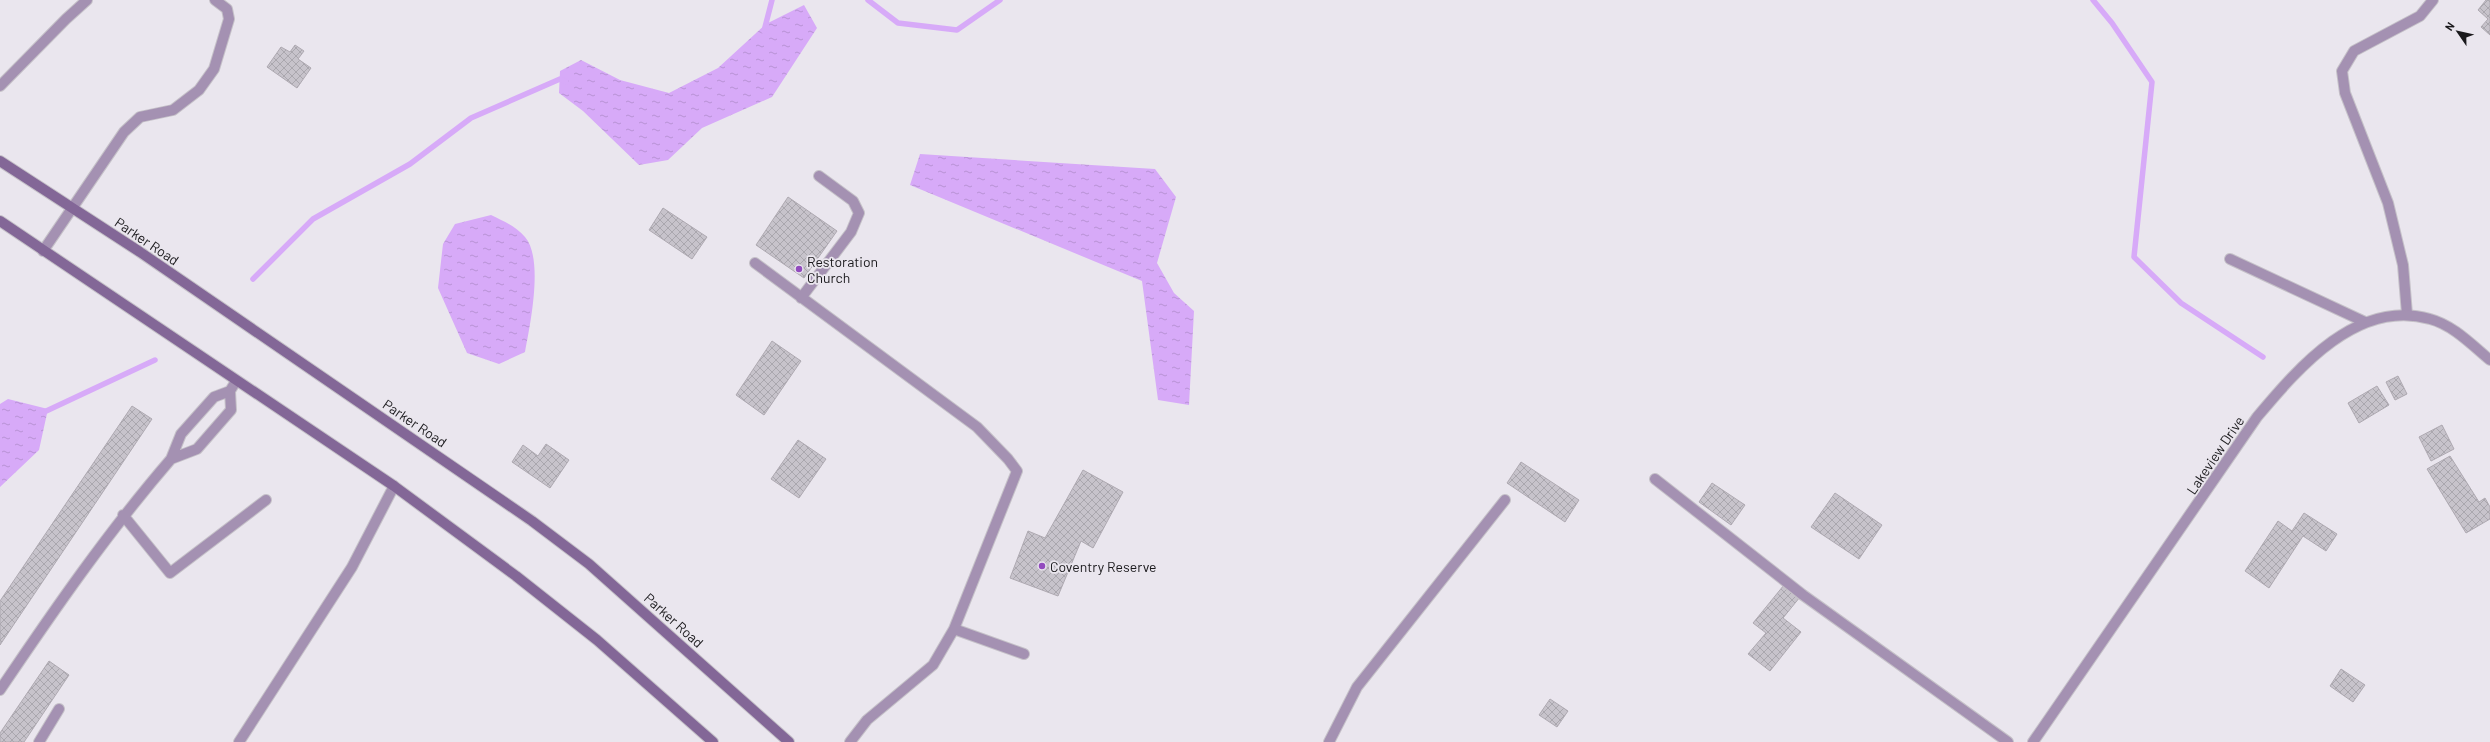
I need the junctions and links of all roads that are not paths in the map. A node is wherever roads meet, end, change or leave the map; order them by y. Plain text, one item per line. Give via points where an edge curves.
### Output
1 (87, 0) edge
2 (215, 0) edge
3 (2433, 0) edge
4 (0, 86) edge
5 (0, 160) edge
6 (819, 176) dead end
7 (73, 208) junction
8 (0, 221) edge
9 (43, 250) junction
10 (2230, 259) dead end
11 (754, 263) dead end
12 (801, 298) junction
13 (2407, 314) junction
14 (2365, 322) junction
15 (2489, 357) edge
16 (236, 381) junction
17 (230, 392) junction
18 (171, 459) junction
19 (1655, 479) dead end
20 (394, 486) junction
21 (266, 500) dead end
22 (1505, 500) dead end
23 (123, 515) junction
24 (954, 629) junction
25 (1024, 654) dead end
26 (0, 690) edge
27 (59, 709) dead end
28 (39, 742) edge
29 (239, 742) edge
30 (713, 742) edge
31 (788, 742) edge
32 (850, 742) edge
33 (1329, 742) edge
34 (2008, 742) edge
35 (2033, 742) edge

1 - 4 street
2 - 7 street via 227,9 229,19 214,69 199,90 173,110 140,117 124,132
3 - 13 street via 2420,16 2354,51 2342,71 2345,93 2388,202 2403,265
5 - 7 main road, Parker Road
6 - 12 street via 853,201 859,213 850,232
7 - 9 street
7 - 31 main road, Parker Road via 532,520 589,564
8 - 9 main road
9 - 16 main road
10 - 14 street
11 - 12 street
12 - 24 street via 977,427 1008,458 1017,471
13 - 14 street, Lakeview Drive via 2387,315
13 - 15 street, Lakeview Drive via 2431,319 2452,330
14 - 35 street, Lakeview Drive via 2337,339 2302,368 2257,417
16 - 17 street
16 - 20 main road
17 - 18 street via 214,397 181,434
17 - 18 street via 231,410 211,435 197,449
18 - 23 street
19 - 34 street via 1803,595
20 - 29 street via 352,567
20 - 30 main road via 516,576 597,640
21 - 23 street via 170,573
22 - 33 street via 1357,687
23 - 26 street
24 - 25 street
24 - 32 street via 933,665 867,720
27 - 28 street

